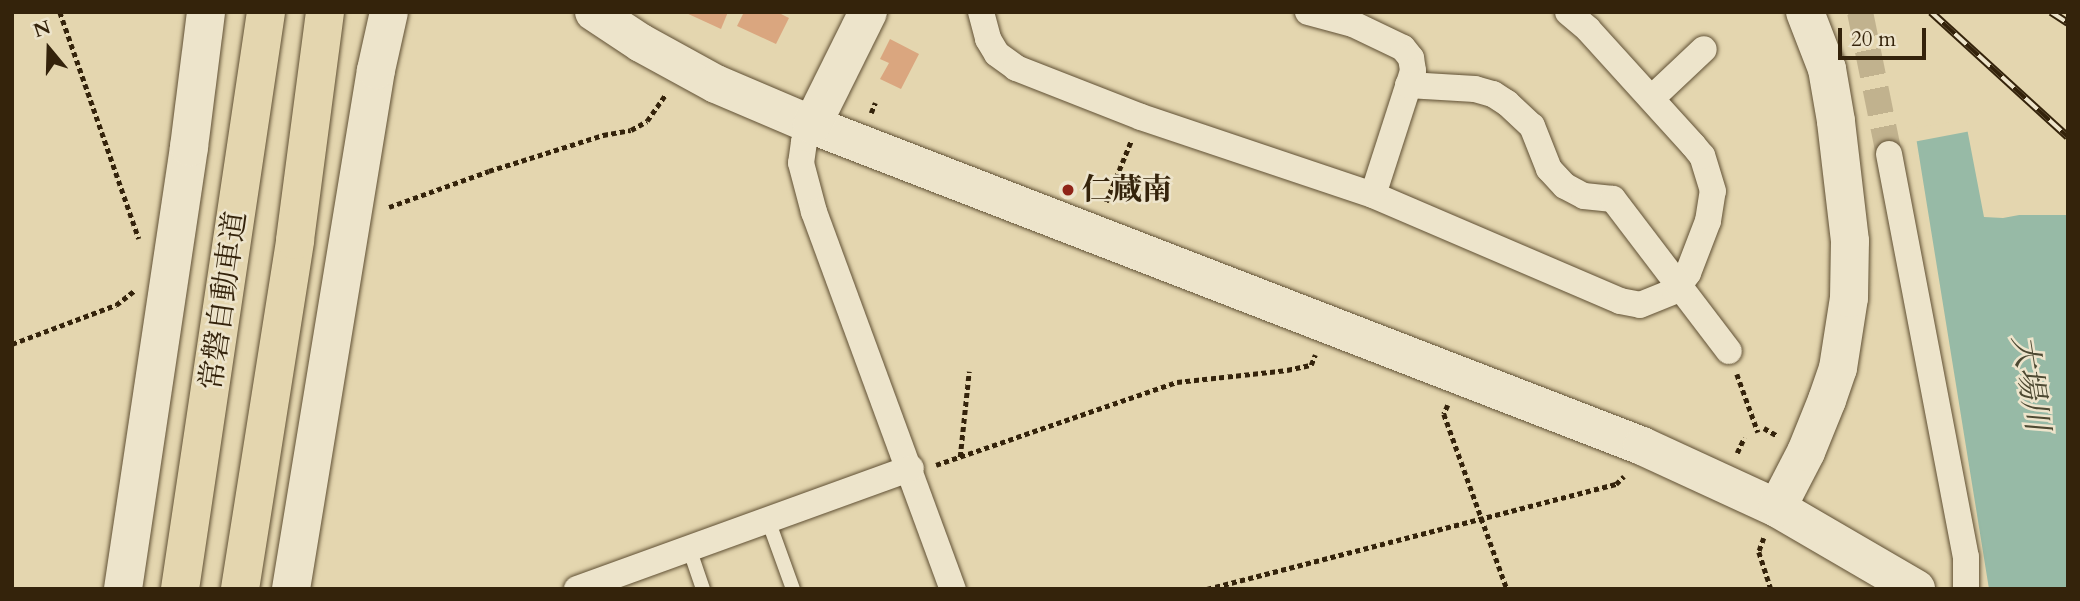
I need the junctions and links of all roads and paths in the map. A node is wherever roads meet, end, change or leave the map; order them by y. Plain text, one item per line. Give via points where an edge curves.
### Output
1 (60, 12) edge
2 (206, 12) edge
3 (266, 12) edge
4 (325, 12) edge
5 (564, 12) edge
6 (594, 12) edge
7 (868, 12) edge
8 (981, 12) edge
9 (1308, 12) edge
10 (1568, 12) edge
11 (1805, 12) edge
12 (389, 13) edge
13 (1596, 21) edge
14 (1704, 49) dead end
15 (674, 77) junction
16 (716, 84) junction
17 (1408, 85) junction
18 (1652, 97) junction
19 (1140, 117) junction
20 (811, 125) junction
21 (1889, 154) tunnel mouth
22 (1373, 195) junction
23 (1106, 202) dead end
24 (351, 222) junction
25 (142, 246) dead end
26 (1680, 284) junction
27 (167, 288) junction
28 (1328, 325) junction
29 (12, 344) edge
30 (1729, 351) joint
31 (969, 371) dead end
32 (1460, 375) junction
33 (1758, 432) dead end
34 (1642, 446) junction
35 (960, 457) junction
36 (912, 471) junction
37 (1777, 508) junction
38 (1481, 518) junction
39 (768, 520) junction
40 (689, 548) junction
41 (123, 589) edge
42 (180, 589) edge
43 (240, 589) edge
44 (291, 589) edge
45 (577, 589) edge
46 (703, 589) edge
47 (793, 589) edge
48 (953, 589) edge
49 (1207, 589) edge
50 (1507, 589) edge
51 (1771, 589) edge
52 (1916, 589) edge
53 (1966, 589) edge

1 - 25 path
2 - 27 street
3 - 42 highway, 常磐自動車道
4 - 43 highway, 常磐自動車道 via 293,254
5 - 15 street via 603,43
6 - 16 street
7 - 20 street
8 - 19 street via 997,54 1016,68
9 - 17 street via 1353,24 1403,48 1413,71
10 - 13 street
11 - 37 street via 1827,69 1836,121 1850,241 1849,298 1828,400
12 - 24 street
13 - 18 street
14 - 18 street
15 - 16 street
15 - 24 path via 647,121 631,130 489,171
16 - 20 street
17 - 22 street
17 - 26 street via 1475,89 1507,103 1532,127 1549,169 1565,186 1584,196 1613,199
18 - 26 street via 1702,156 1713,191 1709,221
19 - 22 street
19 - 23 path
20 - 28 street
20 - 36 street via 801,163 814,212
21 - 53 street via 1966,557
22 - 26 street via 1620,301 1640,304 1675,291
24 - 44 street
26 - 30 street
27 - 29 path via 141,286 116,305
27 - 41 street
28 - 32 street
28 - 35 path via 1311,365 1177,383
30 - 33 path
31 - 35 path
32 - 34 street
32 - 38 path via 1444,414
34 - 37 street
34 - 38 path via 1633,468 1616,484
35 - 36 path
36 - 39 street
36 - 48 street
37 - 51 path via 1759,552
37 - 52 street
38 - 49 path
38 - 50 path
39 - 40 street
39 - 47 lane
40 - 45 street
40 - 46 lane

